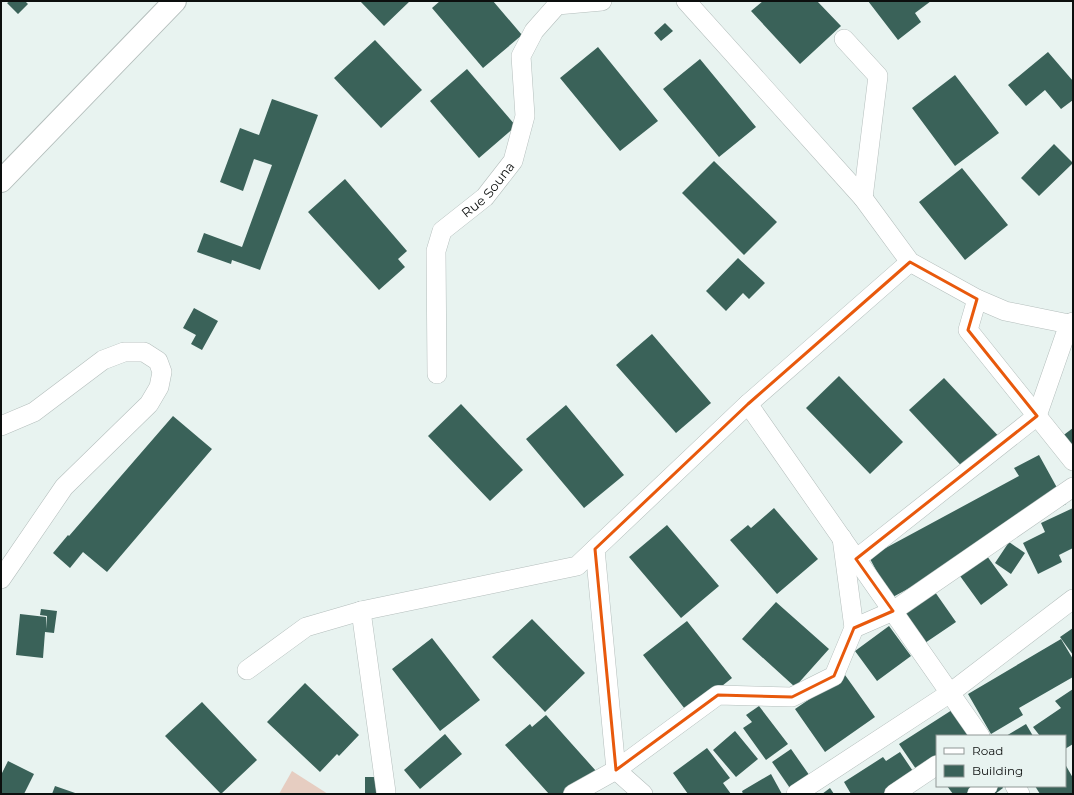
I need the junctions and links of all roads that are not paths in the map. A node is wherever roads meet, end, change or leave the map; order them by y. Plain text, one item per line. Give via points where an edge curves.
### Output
1 (176, 1) edge
2 (602, 1) edge
3 (686, 1) edge
4 (555, 3) edge
5 (844, 39) dead end
6 (1, 181) edge
7 (863, 198) junction
8 (910, 262) junction
9 (977, 299) junction
10 (1071, 323) edge
11 (436, 374) dead end
12 (748, 404) junction
13 (1037, 416) junction
14 (1, 426) edge
15 (1073, 461) edge
16 (1073, 487) edge
17 (842, 538) junction
18 (595, 550) junction
19 (856, 558) junction
20 (1, 579) edge
21 (1073, 599) edge
22 (361, 611) junction
23 (893, 611) junction
24 (854, 628) junction
25 (247, 670) dead end
26 (950, 693) junction
27 (979, 735) edge
28 (936, 766) edge
29 (616, 770) junction
30 (987, 787) edge
31 (386, 792) dead end
32 (573, 794) edge
33 (643, 794) edge
34 (796, 794) edge
35 (894, 794) edge
36 (977, 794) edge

1 - 6 main road
2 - 4 street, Rue Souna
3 - 7 street
4 - 11 street, Rue Souna via 534,31 521,56 525,116 513,160 485,197 442,231 436,251
5 - 7 street via 878,76
7 - 8 street
8 - 9 street
8 - 12 street
9 - 10 street via 1005,311
9 - 13 street via 968,330
10 - 13 street
12 - 17 street
12 - 18 street
13 - 15 street
13 - 19 street
14 - 20 street via 34,412 103,360 124,352 144,352 158,361 162,372 159,387 149,404 64,487
16 - 23 street
17 - 19 street
17 - 24 street
18 - 22 street via 577,566
18 - 29 street
19 - 23 street
21 - 26 street
22 - 25 street via 306,627
22 - 31 street
23 - 24 street
23 - 26 street
24 - 29 street via 834,676 792,697 718,695
26 - 27 street
26 - 34 street
28 - 35 street
29 - 32 street
29 - 33 street
30 - 36 street

